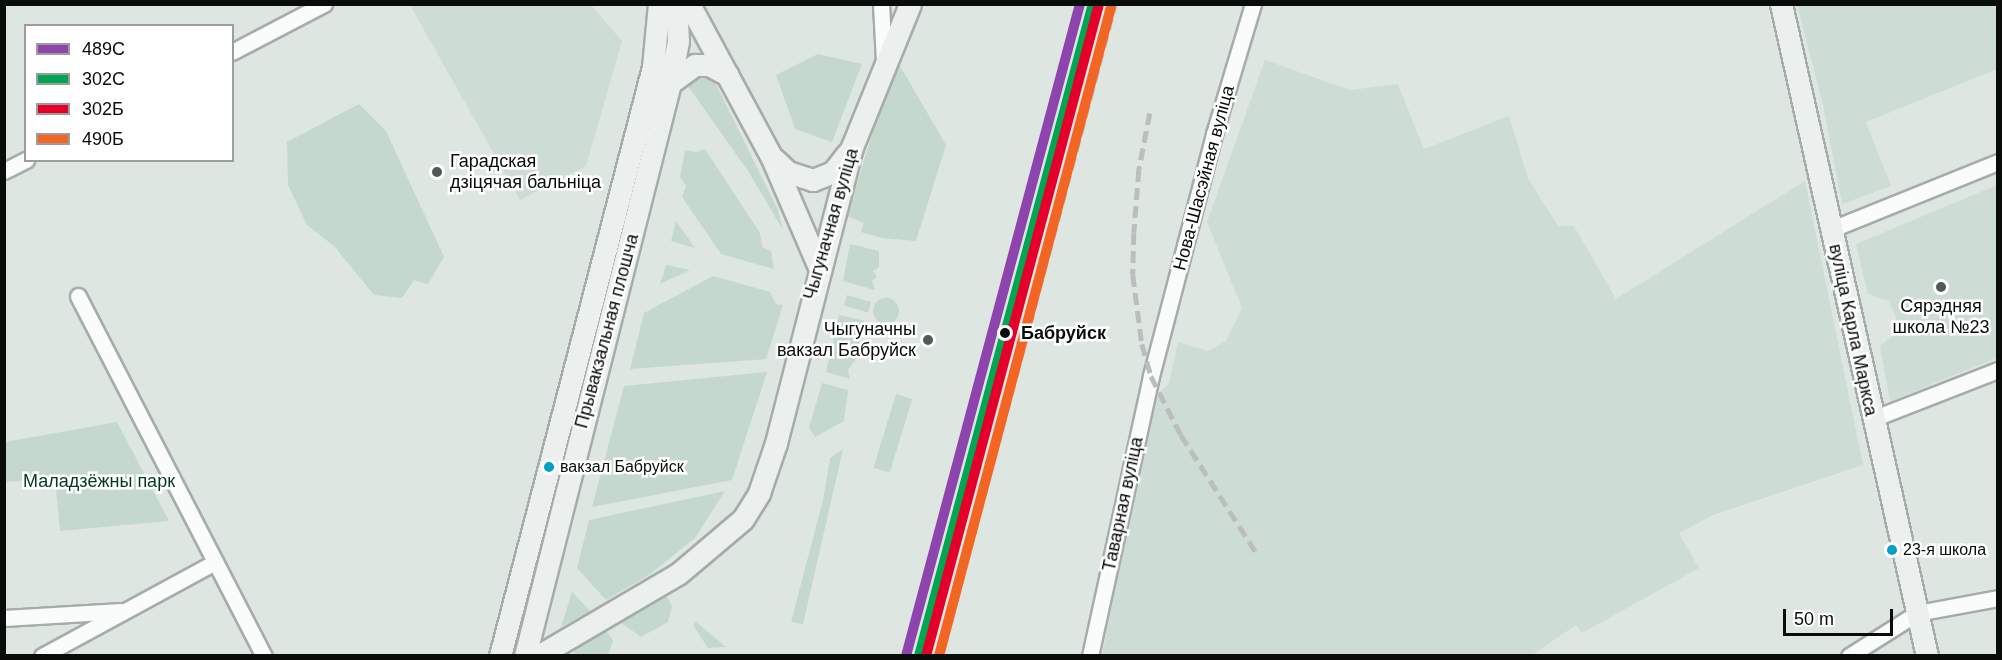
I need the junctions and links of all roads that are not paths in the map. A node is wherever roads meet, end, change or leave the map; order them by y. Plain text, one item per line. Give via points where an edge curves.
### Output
1 (324, 4) edge
2 (658, 4) edge
3 (676, 4) edge
4 (689, 4) edge
5 (882, 4) edge
6 (910, 4) edge
7 (1253, 4) edge
8 (1781, 4) edge
9 (234, 51) edge
10 (884, 65) junction
11 (728, 75) junction
12 (670, 83) junction
13 (852, 147) junction
14 (772, 158) junction
15 (24, 161) edge
16 (1998, 162) edge
17 (4, 171) edge
18 (1832, 229) junction
19 (819, 267) junction
20 (78, 296) dead end
21 (1158, 353) joint
22 (1998, 370) edge
23 (1872, 419) junction
24 (215, 562) junction
25 (1998, 598) edge
26 (127, 611) junction
27 (1917, 613) junction
28 (4, 618) edge
29 (507, 630) junction
30 (60, 652) edge
31 (42, 656) edge
32 (264, 656) edge
33 (500, 656) edge
34 (507, 656) edge
35 (525, 656) edge
36 (538, 656) edge
37 (1090, 656) edge
38 (1850, 656) edge
39 (1926, 656) edge

1 - 9 street
2 - 29 main road, Прывакзальная плошча via 653,67
3 - 12 main road, Прывакзальная плошча via 678,41
4 - 11 main road
5 - 10 street
6 - 10 main road, Чыгуначная вуліца
7 - 21 street, Нова-Шасэйная вуліца
8 - 18 main road, вуліца Карла Маркса
10 - 13 main road, Чыгуначная вуліца
11 - 12 main road via 709,65 695,65
11 - 14 main road
12 - 35 main road, Прывакзальная плошча
13 - 14 main road via 833,172 813,180 788,172
13 - 19 main road, Чыгуначная вуліца
14 - 19 main road
15 - 17 street
16 - 18 street
18 - 23 main road, вуліца Карла Маркса
19 - 36 main road, Чыгуначная вуліца via 776,443 759,493 743,519 678,574
20 - 24 street
21 - 37 street, Таварная вуліца
22 - 23 street
23 - 27 main road, вуліца Карла Маркса
24 - 26 street
24 - 32 street
25 - 27 street
26 - 28 street
26 - 30 street
27 - 38 street
27 - 39 main road, вуліца Карла Маркса
29 - 33 main road
29 - 34 main road
30 - 31 street

